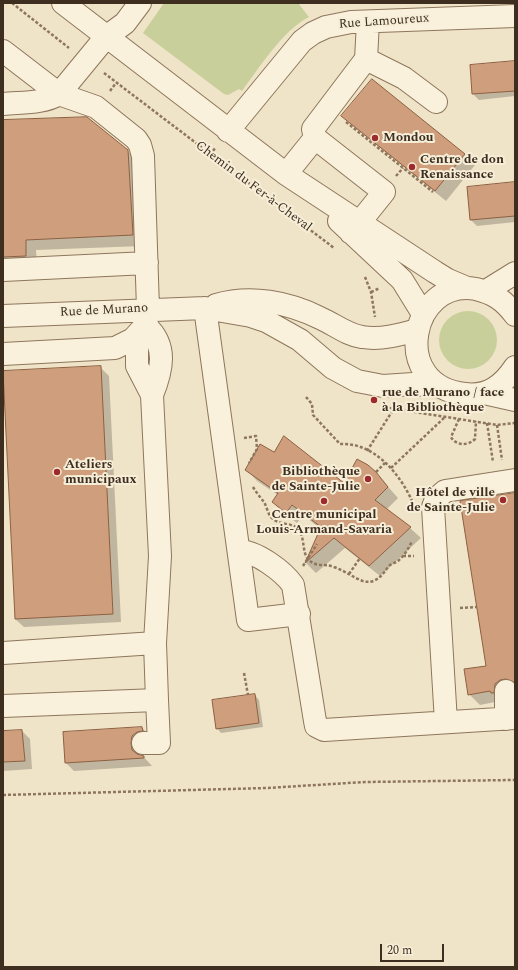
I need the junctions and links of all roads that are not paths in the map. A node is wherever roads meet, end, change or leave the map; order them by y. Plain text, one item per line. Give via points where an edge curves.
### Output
1 (62, 3) edge
2 (140, 3) edge
3 (515, 16) edge
4 (368, 22) junction
5 (106, 37) junction
6 (3, 50) edge
7 (366, 59) junction
8 (59, 94) junction
9 (436, 102) dead end
10 (3, 104) edge
11 (228, 131) junction
12 (315, 138) junction
13 (286, 174) junction
14 (356, 227) junction
15 (147, 263) junction
16 (3, 270) edge
17 (515, 273) edge
18 (477, 290) junction
19 (205, 308) junction
20 (515, 315) edge
21 (3, 316) edge
22 (147, 317) junction
23 (420, 322) junction
24 (3, 354) edge
25 (515, 367) edge
26 (438, 386) junction
27 (484, 393) junction
28 (515, 400) edge
29 (515, 480) edge
30 (239, 551) junction
31 (299, 614) junction
32 (155, 643) junction
33 (3, 653) edge
34 (506, 691) dead end
35 (157, 700) junction
36 (3, 706) edge
37 (510, 718) edge
38 (446, 722) junction
39 (143, 743) dead end

1 - 5 street, Chemin du Fer-à-Cheval
2 - 5 street via 125,23
3 - 4 street, Rue Lamoureux
4 - 7 street
4 - 11 street, Rue Lamoureux via 335,25 308,36
5 - 8 street
5 - 11 street, Chemin du Fer-à-Cheval
6 - 8 street
7 - 9 street via 404,78
7 - 12 street via 313,129
8 - 10 street via 51,99
8 - 15 street via 96,107 140,145 143,156
11 - 13 street, Chemin du Fer-à-Cheval
12 - 13 street
12 - 14 street via 384,192
13 - 14 street, Chemin du Fer-à-Cheval
14 - 18 street, Chemin du Fer-à-Cheval via 448,280
14 - 23 street, Chemin du Fer-à-Cheval via 402,280
15 - 16 street
15 - 22 street
17 - 18 street
18 - 20 street, Chemin du Fer-à-Cheval via 503,300
18 - 23 street via 454,291 437,298
19 - 22 street, Rue de Murano
19 - 23 street, Rue de Murano via 231,300 248,299 282,305 302,310 362,337 382,338
19 - 26 street, Rue de Murano via 266,321 300,340 333,368 357,381 383,386
19 - 30 street
21 - 22 street, Rue de Murano
22 - 24 street via 134,340 115,348
22 - 32 street via 137,346 137,366 152,395 160,556
23 - 26 street via 415,341 420,362 427,375
25 - 27 street via 502,384
26 - 27 street via 458,394
27 - 28 street
29 - 38 street via 445,491 436,499 433,506
30 - 31 street via 255,554 289,580 295,590
30 - 31 street via 248,620
31 - 38 street via 314,721 320,729
32 - 33 street
32 - 35 street
34 - 37 street
35 - 36 street
35 - 39 street via 159,742
37 - 38 street

